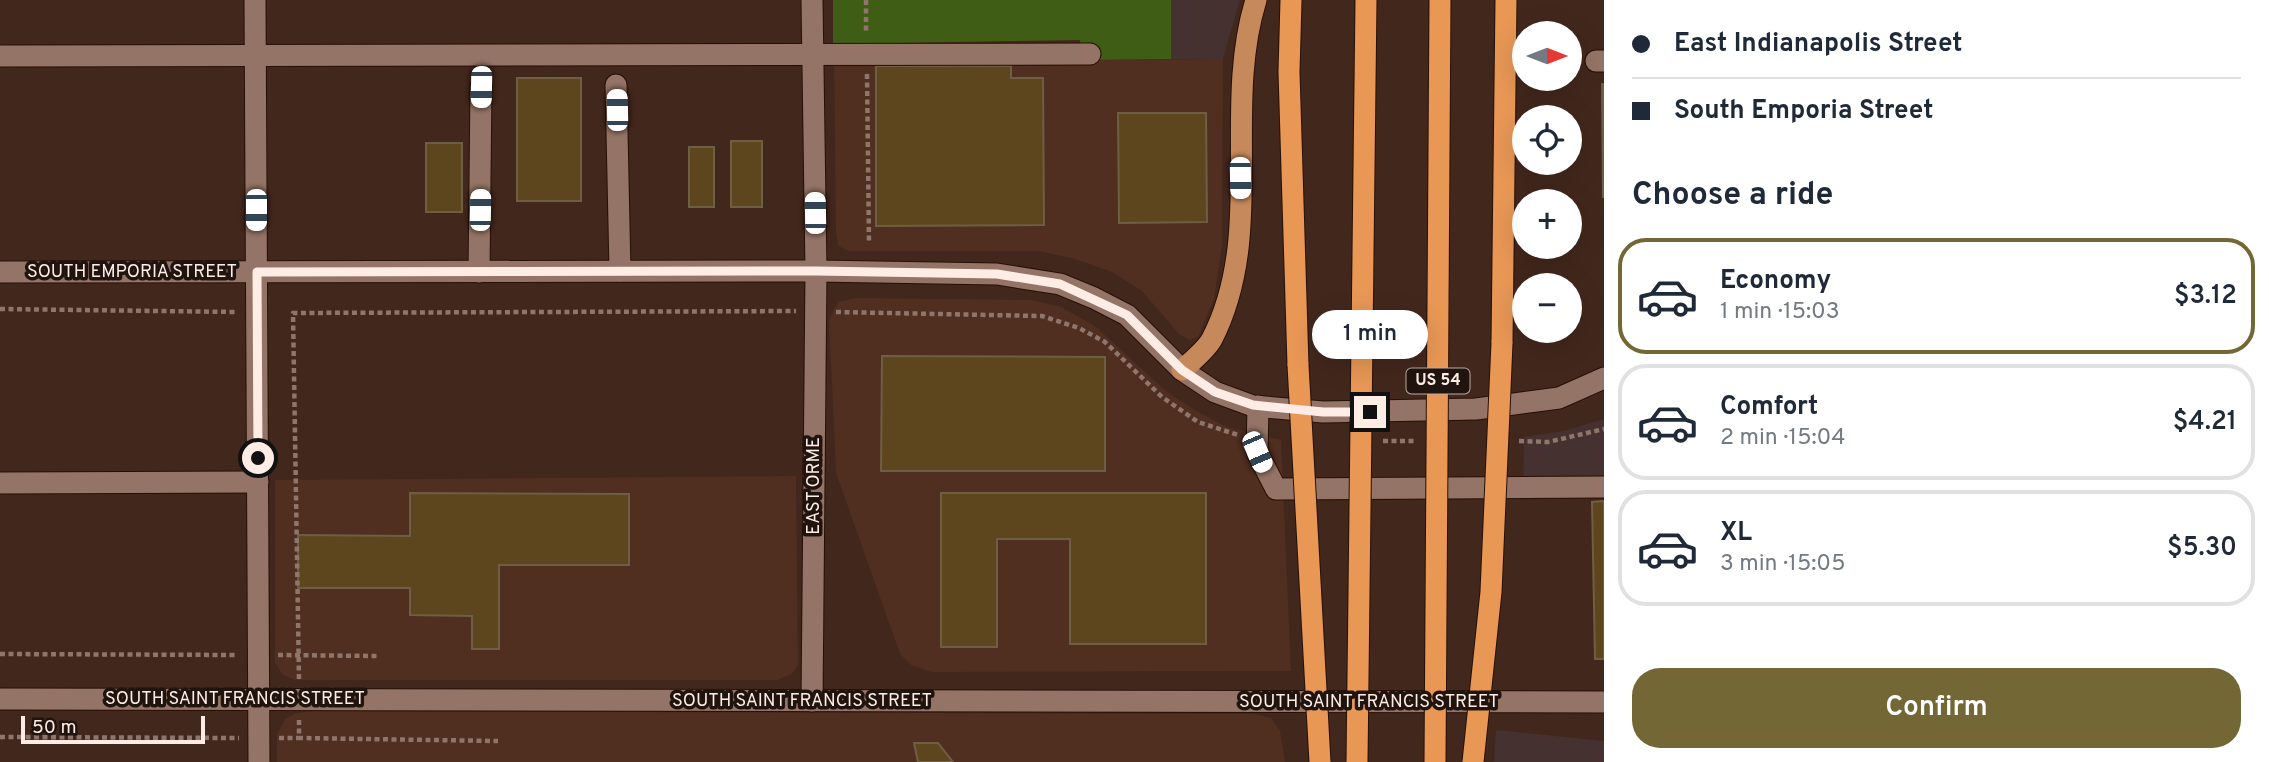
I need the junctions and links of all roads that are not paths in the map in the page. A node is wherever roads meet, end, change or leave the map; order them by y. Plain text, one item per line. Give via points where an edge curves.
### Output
1 (255, 0) edge
2 (812, 0) edge
3 (1256, 0) edge
4 (1291, 0) edge
5 (1366, 0) edge
6 (1440, 0) edge
7 (1506, 0) edge
8 (812, 54) junction
9 (1090, 54) dead end
10 (0, 56) edge
11 (255, 56) junction
12 (617, 85) dead end
13 (481, 87) dead end
14 (620, 271) junction
15 (816, 271) junction
16 (0, 272) edge
17 (257, 272) junction
18 (479, 272) junction
19 (1182, 370) junction
20 (1604, 378) edge
21 (1258, 406) junction
22 (258, 482) junction
23 (0, 483) edge
24 (1604, 488) edge
25 (0, 699) edge
26 (258, 699) junction
27 (812, 701) junction
28 (1604, 702) edge
29 (259, 762) edge
30 (1320, 762) edge
31 (1357, 762) edge
32 (1436, 762) edge
33 (1473, 762) edge

1 - 11 street
2 - 8 street, EAST ORME
3 - 19 main road via 1241,77 1240,202 1228,299 1211,341
4 - 30 highway, bridge via 1297,365
5 - 31 highway, bridge
6 - 32 highway, US 54, bridge
7 - 33 highway, bridge via 1502,343 1491,592
8 - 9 street
8 - 11 street
8 - 15 street, EAST ORME
10 - 11 street
11 - 17 street
12 - 14 street
13 - 18 street
14 - 15 street, SOUTH EMPORIA STREET
14 - 18 street, SOUTH EMPORIA STREET
15 - 19 street, SOUTH EMPORIA STREET via 997,274 1060,284 1127,315
15 - 27 street, EAST ORME
16 - 17 street, SOUTH EMPORIA STREET
17 - 18 street, SOUTH EMPORIA STREET
17 - 22 street
19 - 21 street, SOUTH EMPORIA STREET via 1215,392
20 - 21 street, SOUTH EMPORIA STREET via 1559,398 1476,409 1323,412
21 - 24 street via 1257,452 1276,489
22 - 23 street
22 - 26 street
25 - 26 street, SOUTH SAINT FRANCIS STREET
26 - 27 street, SOUTH SAINT FRANCIS STREET
26 - 29 street
27 - 28 street, SOUTH SAINT FRANCIS STREET

